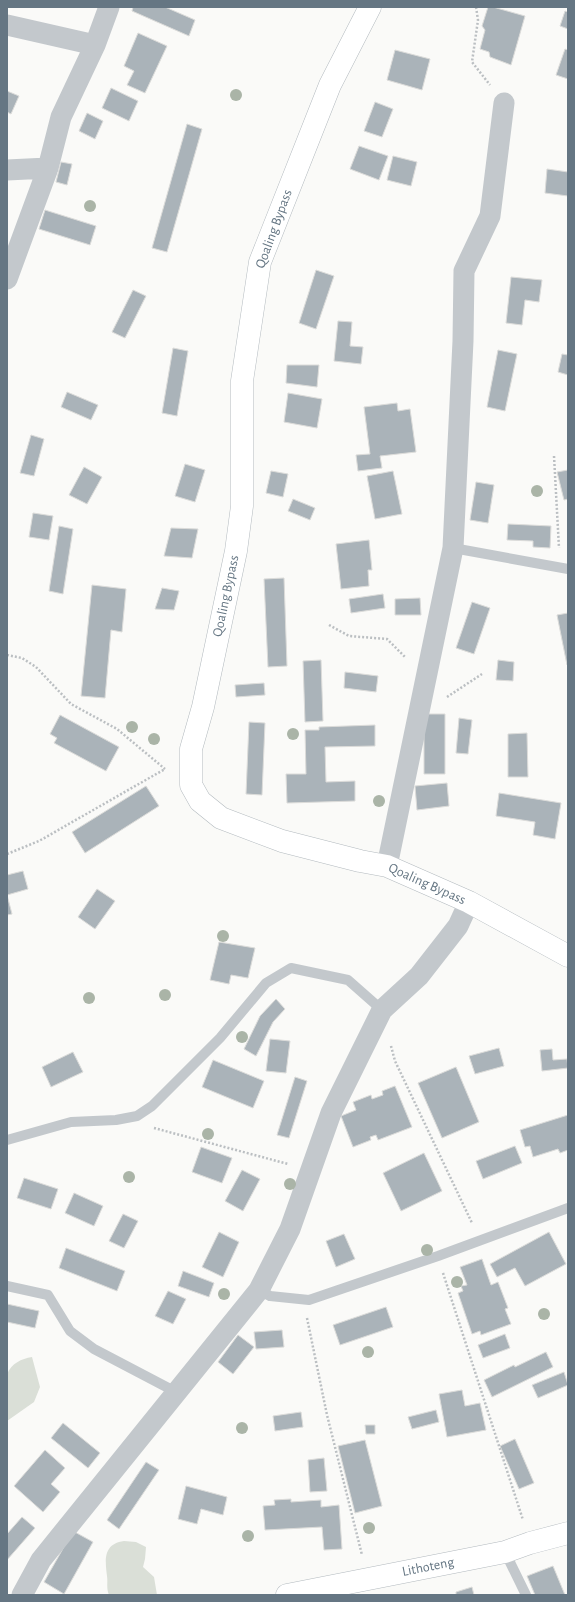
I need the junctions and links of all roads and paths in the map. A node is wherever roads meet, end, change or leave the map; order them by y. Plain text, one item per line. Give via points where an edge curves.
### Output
1 (109, 7) edge
2 (370, 7) edge
3 (476, 7) edge
4 (7, 25) edge
5 (95, 44) junction
6 (504, 103) joint
7 (48, 168) junction
8 (7, 170) edge
9 (7, 279) edge
10 (554, 456) dead end
11 (453, 548) junction
12 (564, 569) edge
13 (329, 625) dead end
14 (7, 655) edge
15 (426, 673) junction
16 (482, 674) dead end
17 (420, 705) junction
18 (165, 769) junction
19 (191, 785) junction
20 (7, 854) edge
21 (388, 866) junction
22 (469, 902) junction
23 (568, 956) edge
24 (382, 1010) junction
25 (137, 1116) junction
26 (7, 1140) edge
27 (310, 1171) junction
28 (568, 1208) edge
29 (480, 1240) junction
30 (438, 1256) junction
31 (7, 1286) edge
32 (260, 1290) junction
33 (309, 1300) junction
34 (176, 1392) junction
35 (568, 1533) edge
36 (530, 1542) junction
37 (506, 1552) junction
38 (369, 1579) junction
39 (22, 1595) edge
40 (287, 1595) edge
41 (526, 1595) edge

1 - 5 street
2 - 19 main road, Qoaling Bypass via 330,85 260,262 242,381 242,506 236,551 203,707 191,749
3 - 6 path via 478,20 472,62
4 - 5 street
5 - 7 street via 61,117
6 - 11 street via 490,216 464,271
7 - 8 street
7 - 9 street
10 - 12 path
11 - 12 lane
11 - 15 street
13 - 15 path via 349,636 387,639 413,665
14 - 18 path via 22,658 36,667 71,704 117,728
15 - 17 street
16 - 17 path via 442,701
17 - 21 street
18 - 19 path
18 - 20 path via 38,841
19 - 21 main road, Qoaling Bypass via 200,801 221,818 282,841
21 - 22 main road, Qoaling Bypass
22 - 23 main road, Qoaling Bypass
22 - 24 street via 458,926 419,976
24 - 25 lane via 348,980 290,968 266,983 220,1038 152,1106
24 - 27 street via 331,1113
24 - 29 path via 395,1061
25 - 26 lane via 116,1120 71,1122
25 - 27 path via 154,1128
27 - 32 street via 290,1229
28 - 29 lane
29 - 30 lane
30 - 33 lane
30 - 36 path
31 - 34 lane via 48,1295 70,1331 94,1349
32 - 33 lane via 270,1296
32 - 34 street
33 - 38 path via 307,1317 327,1415
34 - 39 street via 40,1560
35 - 36 main road, Lithoteng
36 - 37 main road, Lithoteng
37 - 38 main road, Lithoteng
37 - 41 lane
38 - 40 main road, Lithoteng

